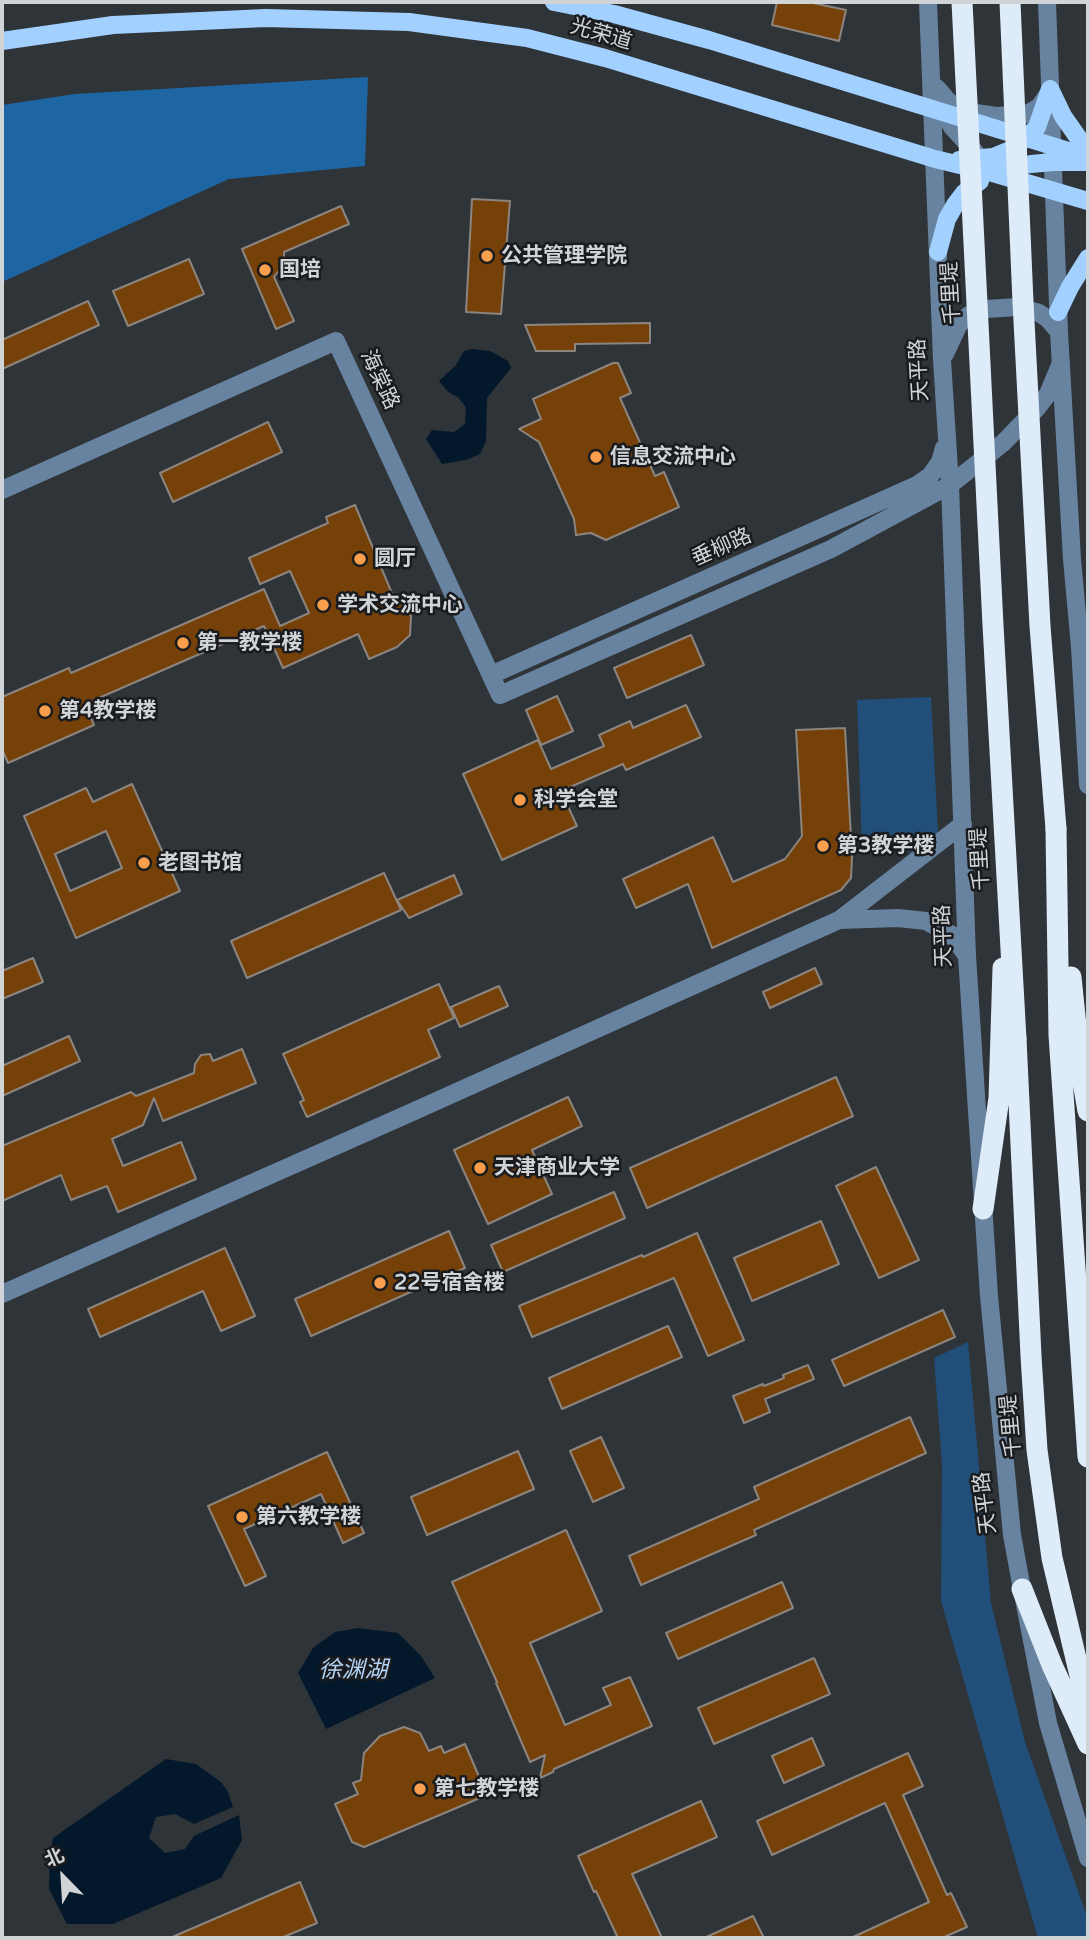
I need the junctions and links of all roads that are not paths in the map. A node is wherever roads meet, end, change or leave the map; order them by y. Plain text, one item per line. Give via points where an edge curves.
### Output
1 (554, 2) edge
2 (928, 2) edge
3 (962, 2) edge
4 (1010, 2) edge
5 (1047, 2) edge
6 (2, 41) edge
7 (931, 71) junction
8 (1050, 89) junction
9 (938, 110) junction
10 (1026, 138) junction
11 (1088, 146) edge
12 (1053, 154) junction
13 (1088, 157) edge
14 (935, 159) junction
15 (1088, 163) edge
16 (994, 167) junction
17 (1055, 190) junction
18 (1088, 201) edge
19 (938, 252) junction
20 (1088, 258) edge
21 (1058, 312) junction
22 (1059, 332) junction
23 (943, 360) junction
24 (1061, 363) junction
25 (947, 438) junction
26 (950, 485) junction
27 (2, 490) edge
28 (491, 675) junction
29 (1088, 785) edge
30 (963, 824) junction
31 (839, 920) junction
32 (967, 956) junction
33 (1068, 1035) junction
34 (1009, 1038) junction
35 (1088, 1111) edge
36 (983, 1209) junction
37 (2, 1294) edge
38 (1088, 1457) edge
39 (1022, 1589) junction
40 (1088, 1709) edge
41 (1088, 1744) edge
42 (1088, 1858) edge

1 - 9 main road, 光荣道 via 709,40
2 - 7 street
3 - 34 highway, 千里堤, bridge via 1005,864
4 - 33 highway, bridge via 1040,626
5 - 8 street
6 - 14 main road, 光荣道 via 127,24 265,18 409,22 540,41
7 - 8 street via 949,102 990,116 1027,114 1039,107
7 - 9 street
8 - 10 main road via 1037,127
8 - 11 main road via 1063,116
8 - 12 street
9 - 10 main road, 光荣道
9 - 14 street, 天平路
9 - 16 street
10 - 12 main road, 光荣道
10 - 16 main road
12 - 13 main road, 光荣道
12 - 15 main road
12 - 16 main road via 1031,163
12 - 17 street
14 - 16 main road, 光荣道
14 - 19 street, 天平路
16 - 17 main road, 光荣道
16 - 19 main road via 955,205
17 - 18 main road, 光荣道
17 - 21 street
19 - 23 street, 天平路
20 - 21 main road
21 - 22 street
22 - 23 street via 1039,313 1018,307 986,309 959,324
22 - 24 street
23 - 25 street, 天平路
24 - 26 street via 1037,408 1003,443
24 - 29 street
25 - 26 street, 天平路
25 - 28 street, 垂柳路 via 940,462 917,485
26 - 28 street, 海棠路 via 831,549 500,695
26 - 30 street, 天平路
27 - 28 street, 海棠路 via 336,341
30 - 31 street
30 - 32 street, 天平路
31 - 32 street via 926,921 952,935
31 - 37 street
32 - 36 street, 天平路
33 - 35 highway
33 - 38 highway
34 - 36 highway
34 - 40 highway, 千里堤 via 1037,1450 1052,1559
36 - 39 street, 天平路 via 1000,1420
39 - 41 highway
39 - 42 street, 天平路 via 1048,1723

